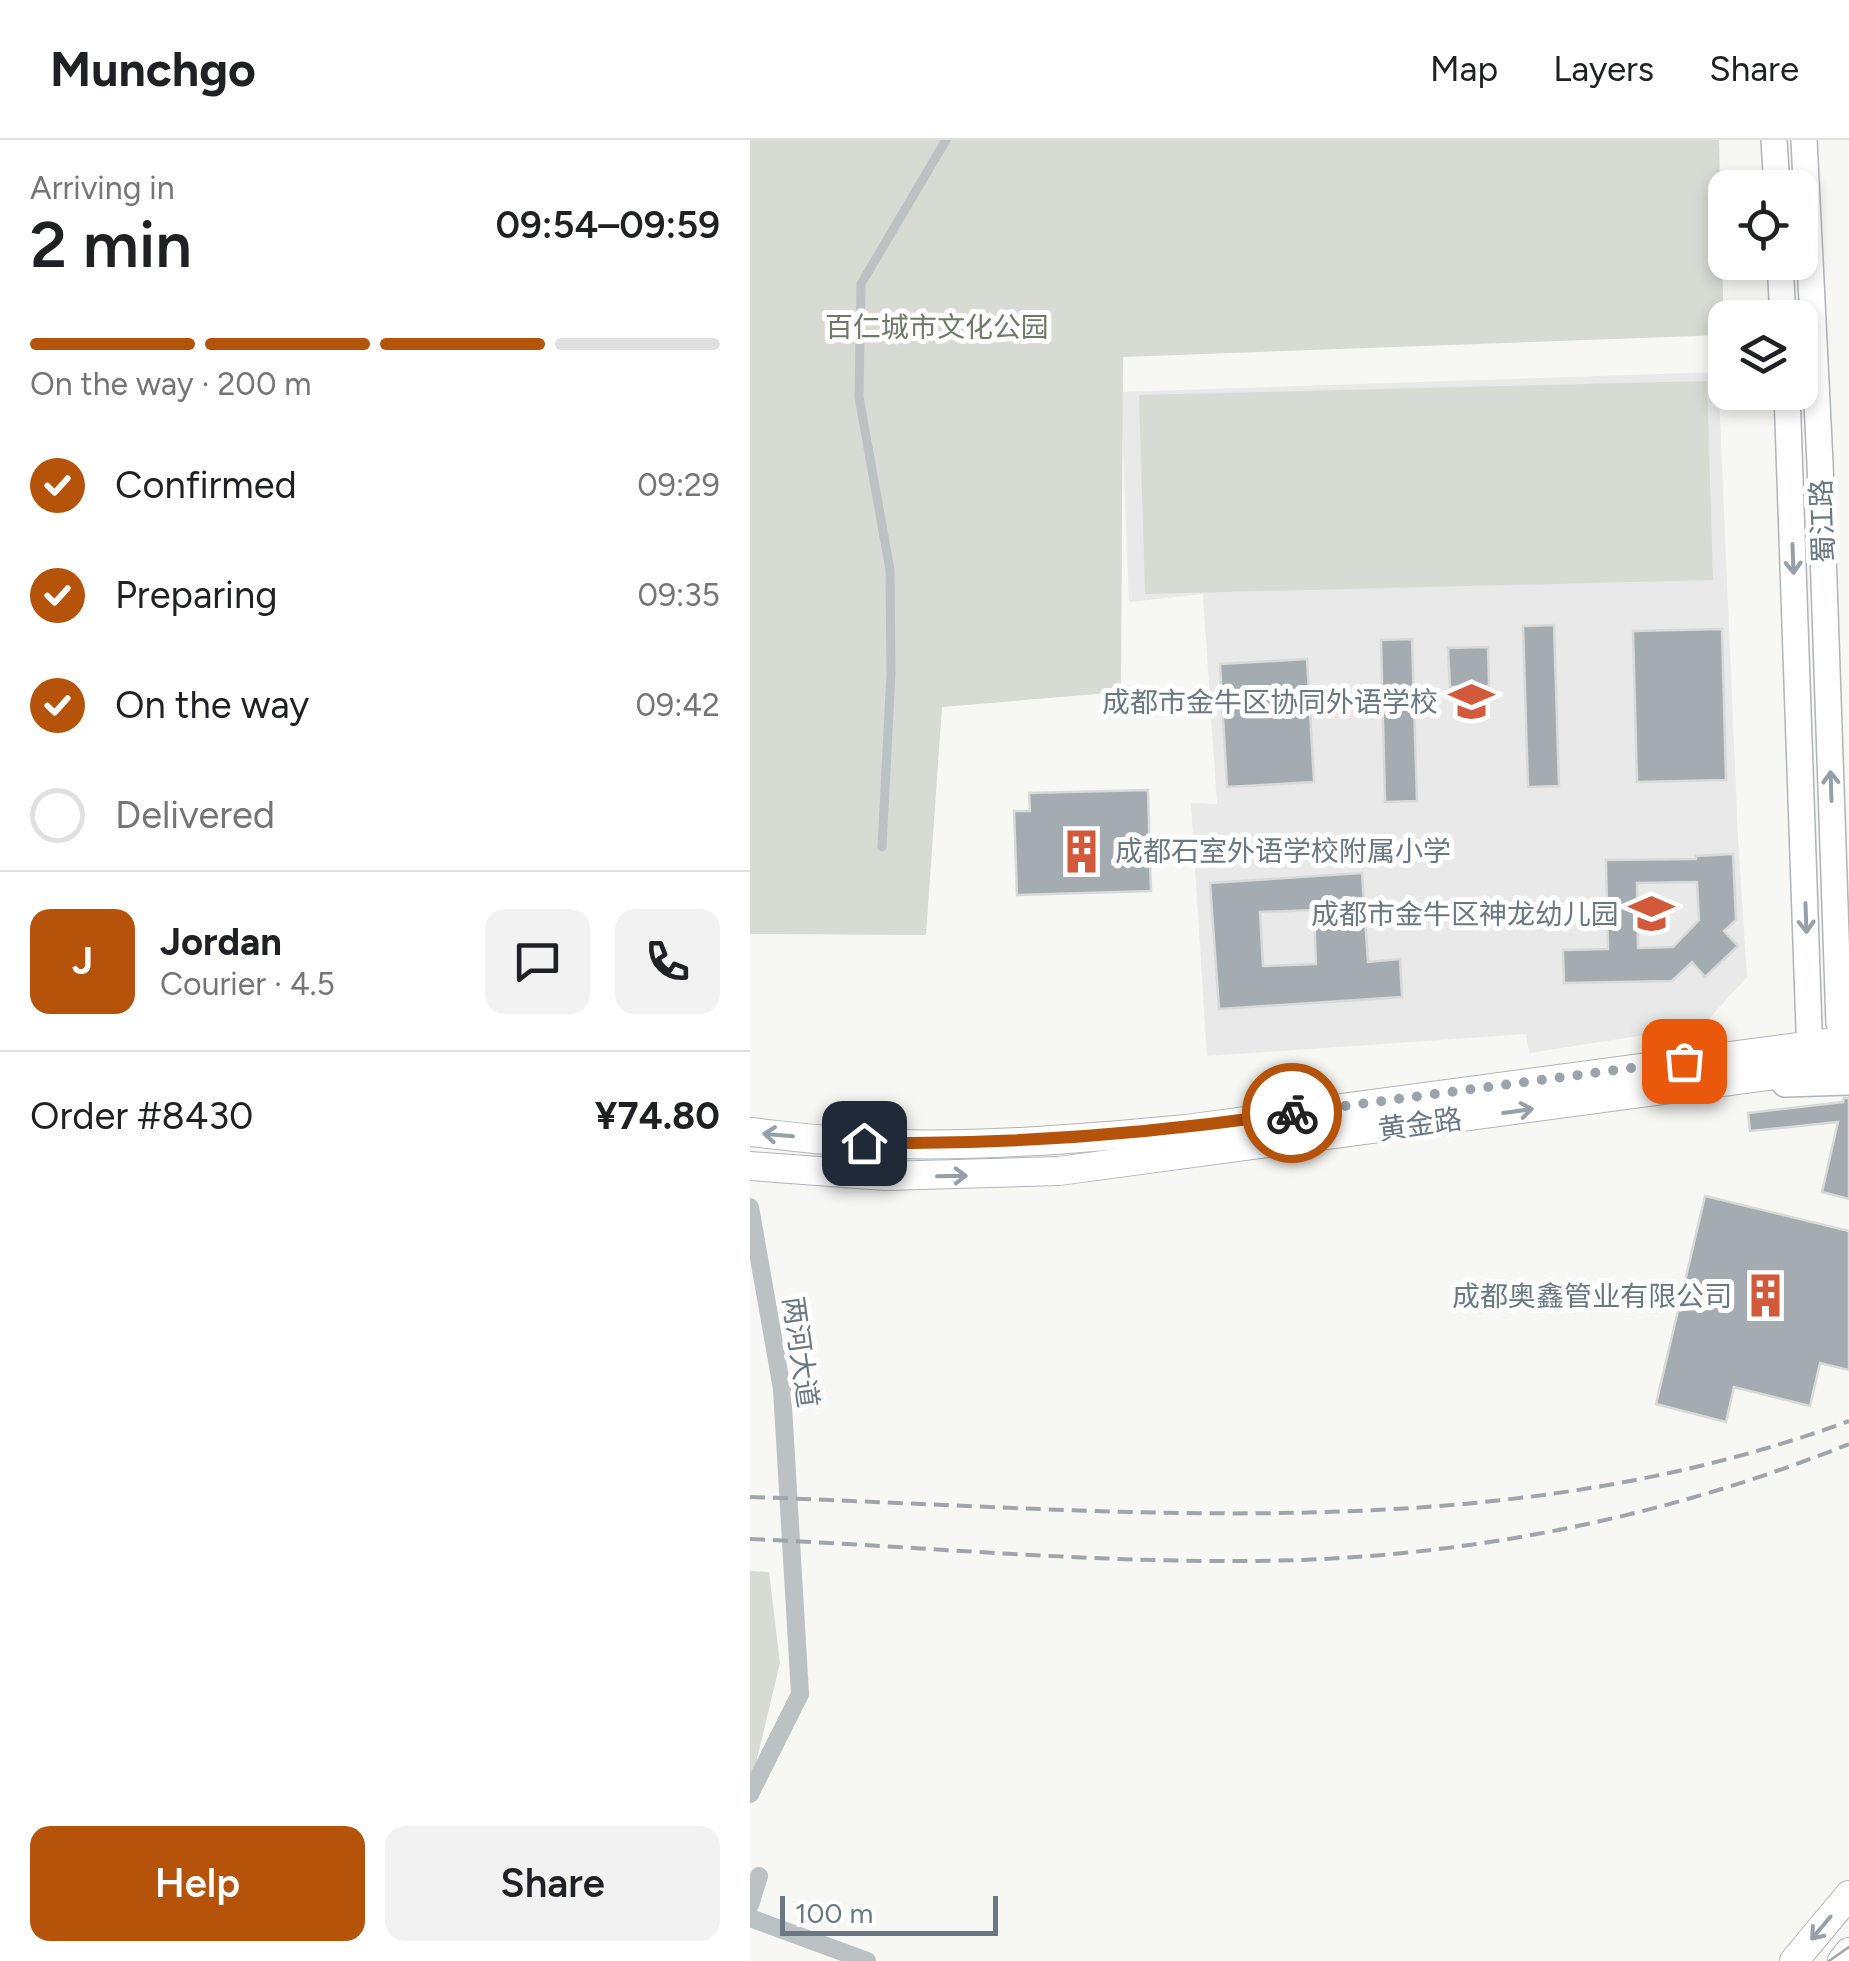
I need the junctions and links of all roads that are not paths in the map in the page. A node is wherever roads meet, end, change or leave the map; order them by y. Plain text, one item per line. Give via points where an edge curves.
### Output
1 (946, 140) edge
2 (1774, 140) edge
3 (1804, 140) edge
4 (1776, 170) edge
5 (1788, 410) edge
6 (882, 847) dead end
7 (1846, 1028) edge
8 (1810, 1030) junction
9 (1684, 1061) junction
10 (1849, 1065) edge
11 (1849, 1082) edge
12 (1700, 1086) junction
13 (750, 1132) edge
14 (750, 1166) edge
15 (750, 1206) edge
16 (750, 1794) edge
17 (759, 1876) dead end
18 (1849, 1895) edge
19 (750, 1905) edge
20 (750, 1918) edge
21 (1849, 1952) edge
22 (867, 1961) edge
23 (1794, 1961) edge
24 (1842, 1961) edge

1 - 6 lane via 861,284 859,397 890,570
2 - 4 street
7 -> 3 street, 蜀江路
5 -> 8 street, 蜀江路
7 - 8 street
7 - 9 main road, 黄金路
8 - 9 street
9 -> 13 main road, 黄金路 via 1108,1136 922,1144
10 - 12 main road, 黄金路
11 - 12 street
14 -> 12 main road, 黄金路 via 884,1176 1059,1171
15 - 16 street, 两河大道 via 782,1390 800,1694
17 - 19 street
18 -> 23 main road
20 - 22 street
21 - 24 main road

